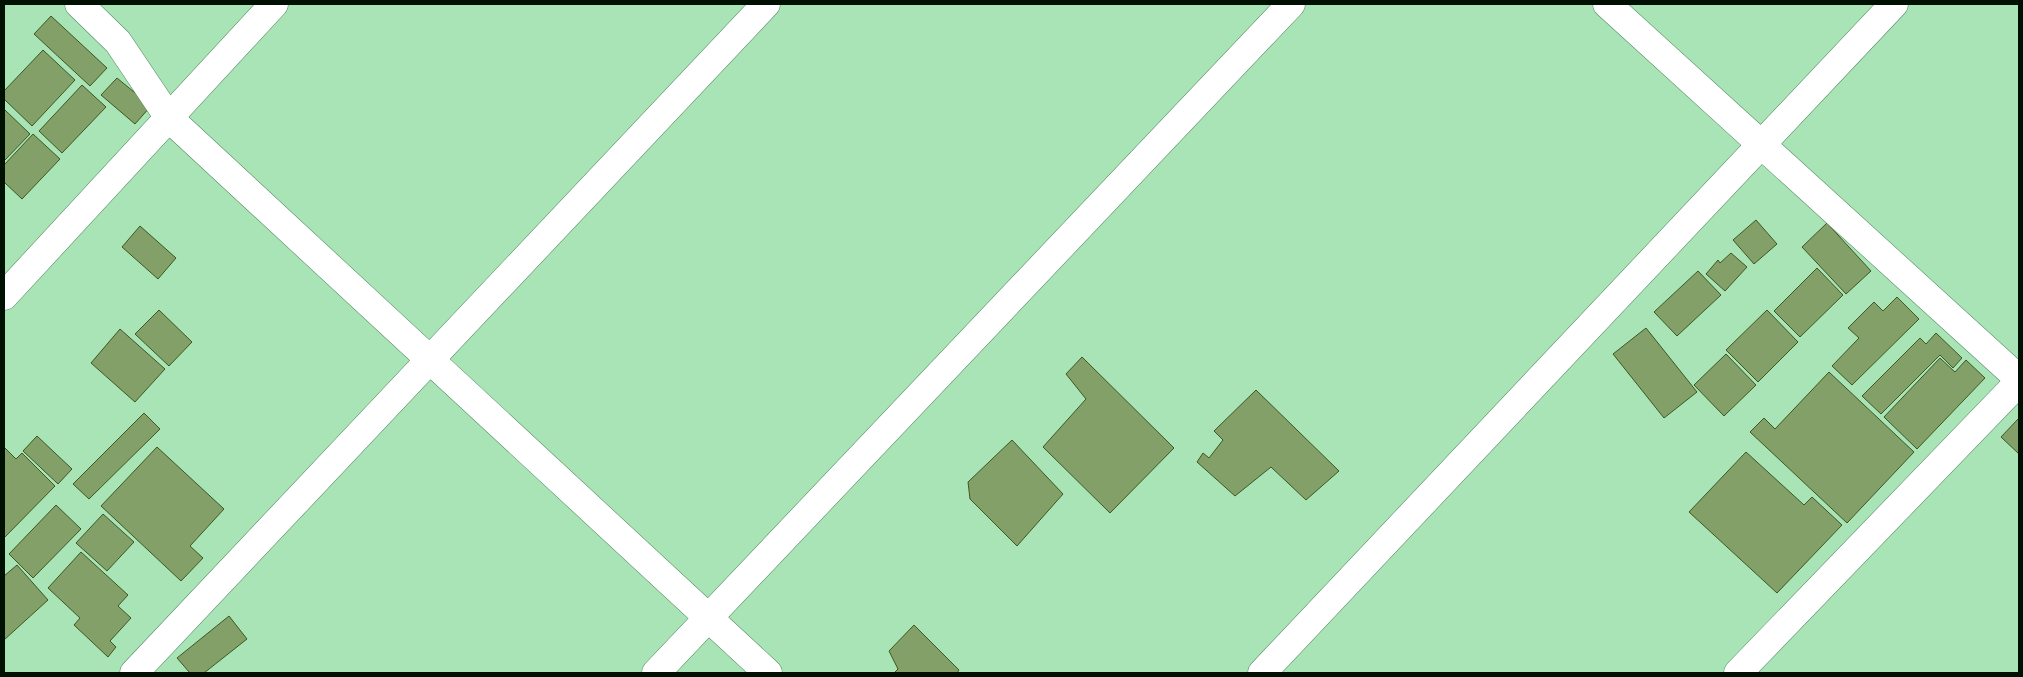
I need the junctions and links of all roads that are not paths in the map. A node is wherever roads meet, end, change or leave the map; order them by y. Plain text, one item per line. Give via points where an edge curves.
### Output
1 (78, 4) edge
2 (274, 4) edge
3 (766, 4) edge
4 (1291, 4) edge
5 (1607, 4) edge
6 (1894, 4) edge
7 (169, 118) junction
8 (1761, 144) junction
9 (4, 296) edge
10 (430, 361) junction
11 (2019, 380) edge
12 (708, 618) junction
13 (134, 673) edge
14 (656, 673) edge
15 (768, 673) edge
16 (1262, 673) edge
17 (1738, 673) edge

1 - 7 street via 118,42
2 - 7 street
3 - 10 street
4 - 12 street
5 - 8 street
6 - 8 street
7 - 9 street
7 - 10 street
8 - 11 street
8 - 16 street
10 - 12 street
10 - 13 street
11 - 17 street
12 - 14 street
12 - 15 street

